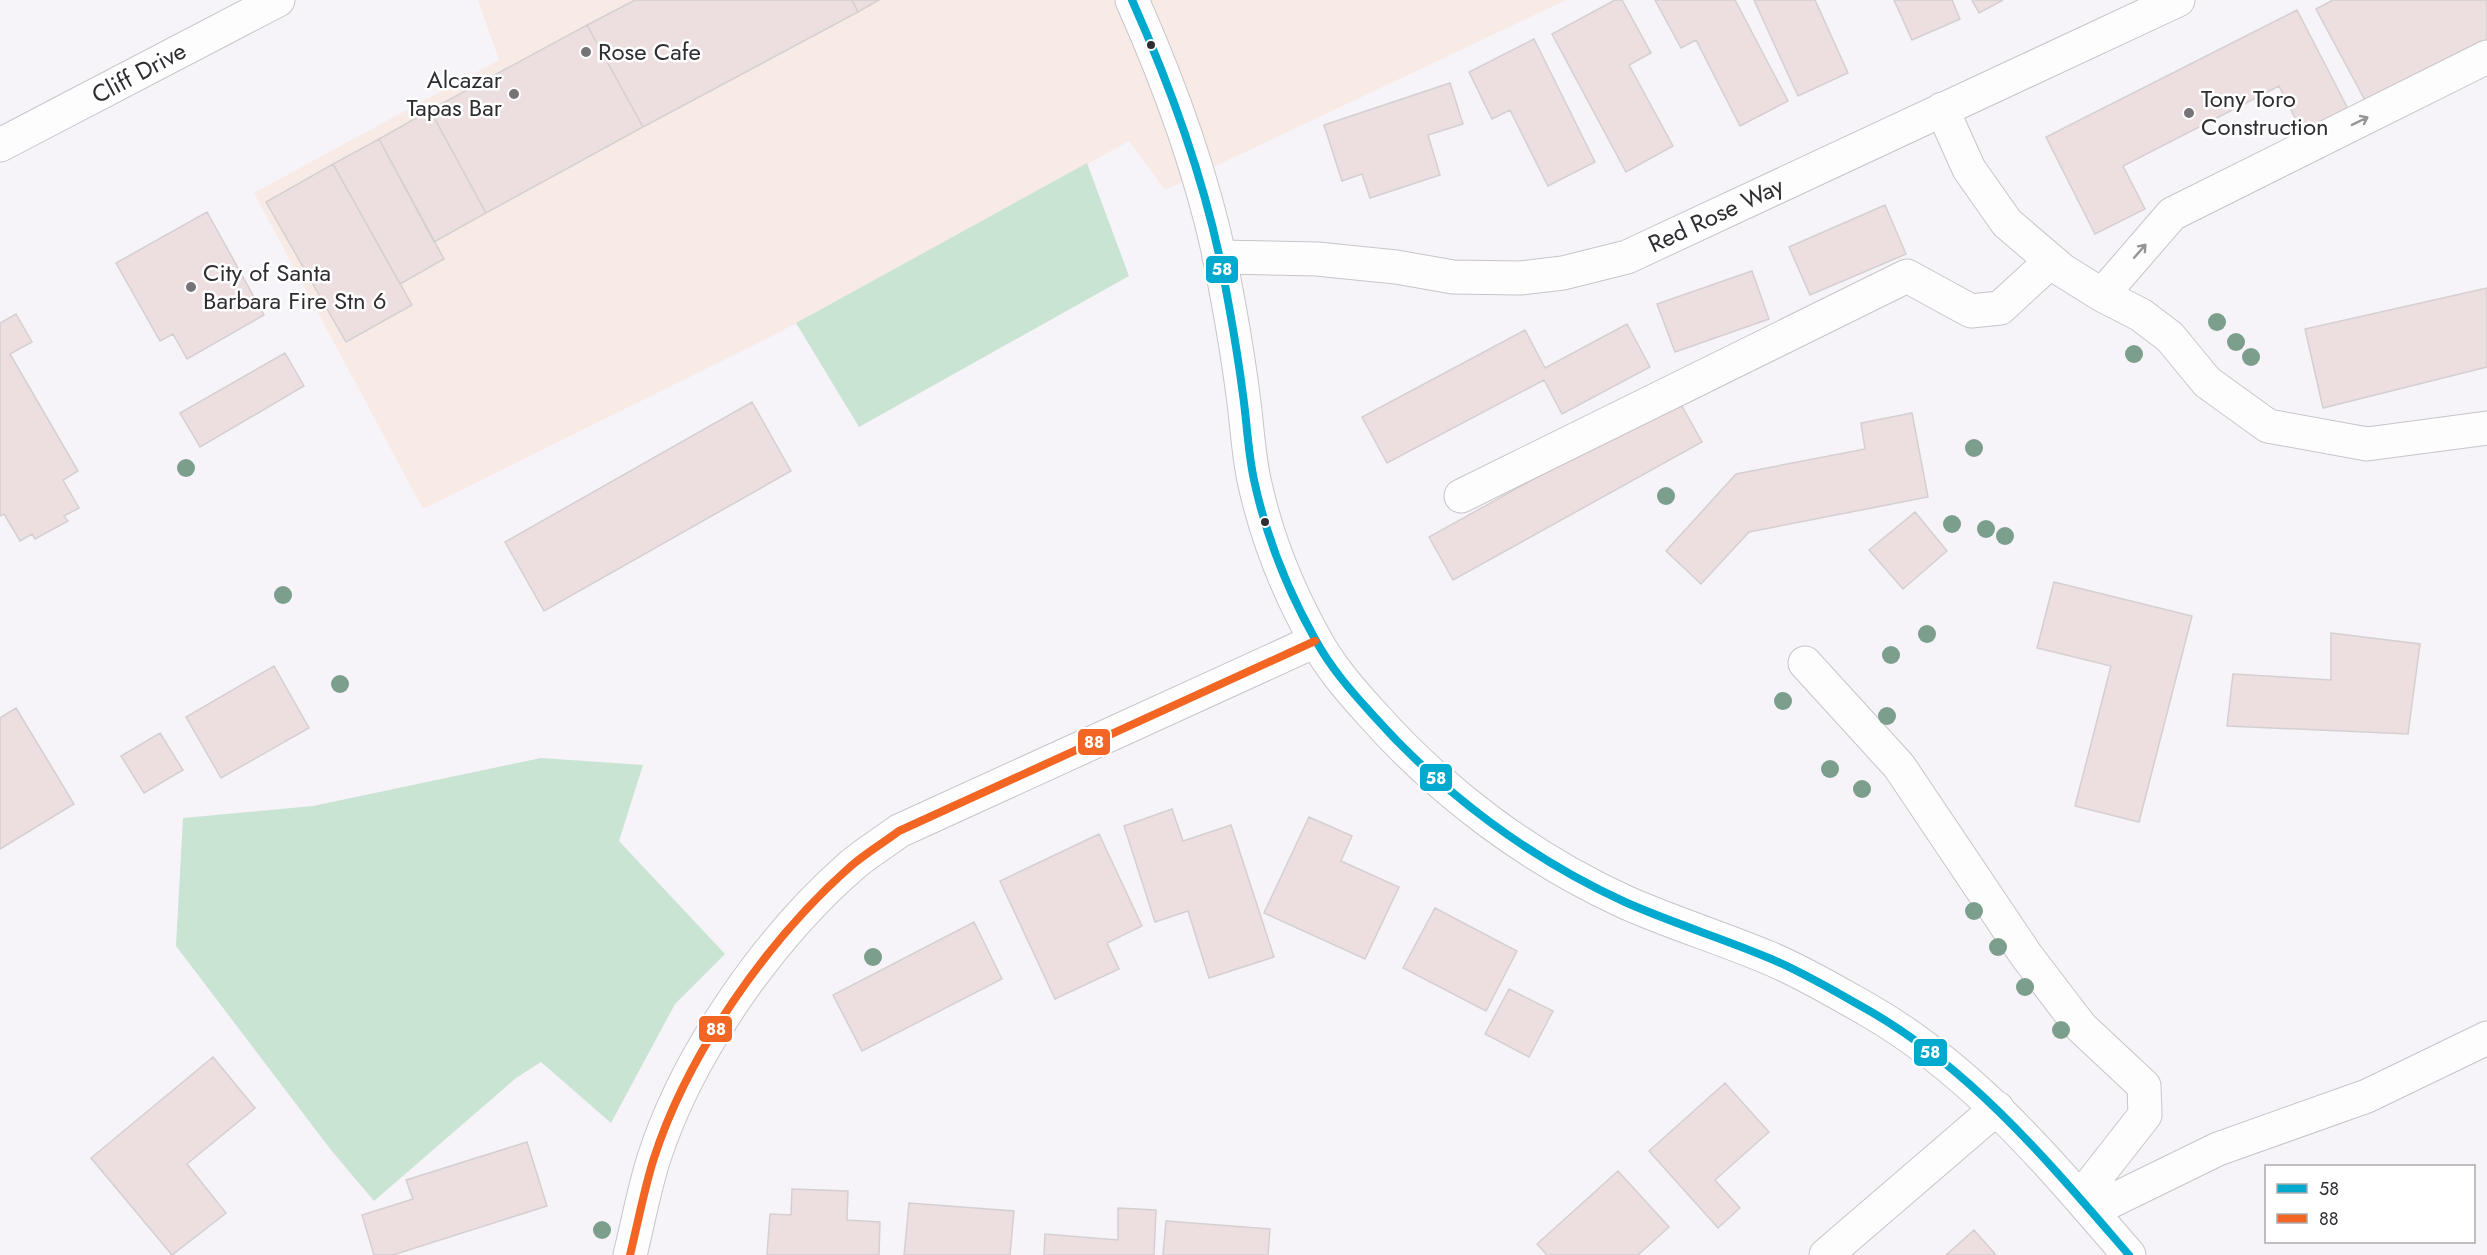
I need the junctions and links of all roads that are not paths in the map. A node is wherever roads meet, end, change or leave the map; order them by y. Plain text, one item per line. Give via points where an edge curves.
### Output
1 (278, 0) edge
2 (1132, 0) edge
3 (2178, 0) edge
4 (2487, 57) edge
5 (1942, 109) junction
6 (0, 145) edge
7 (1219, 257) junction
8 (2050, 262) junction
9 (2102, 295) junction
10 (2487, 428) edge
11 (1461, 496) dead end
12 (1315, 641) junction
13 (1805, 663) dead end
14 (2487, 1038) edge
15 (1997, 1108) junction
16 (2086, 1205) junction
17 (630, 1255) edge
18 (1826, 1255) edge
19 (2129, 1255) edge

1 - 6 street, Cliff Drive
2 - 7 street via 1159,60 1197,168
3 - 5 street, Red Rose Way
9 -> 4 street via 2172,214
5 - 7 street, Red Rose Way via 1627,257 1563,273 1520,278 1453,277 1317,259
5 - 8 street via 1970,169 2007,223
7 - 12 street via 1238,357 1253,477 1274,553
8 - 9 street
8 - 11 street via 2000,308 1971,311 1907,276
9 - 10 street via 2141,315 2170,337 2207,382 2268,426 2367,444
12 - 15 street via 1344,683 1398,744 1459,800 1550,863 1625,902 1774,960 1872,1012 1940,1059
12 - 17 street via 899,831 852,866 764,958 711,1034 654,1158
13 - 16 street via 1899,766 2026,955 2080,1027 2144,1086 2145,1115
14 - 16 street via 2367,1096 2218,1149
15 - 16 street
15 - 18 street
16 - 19 street

